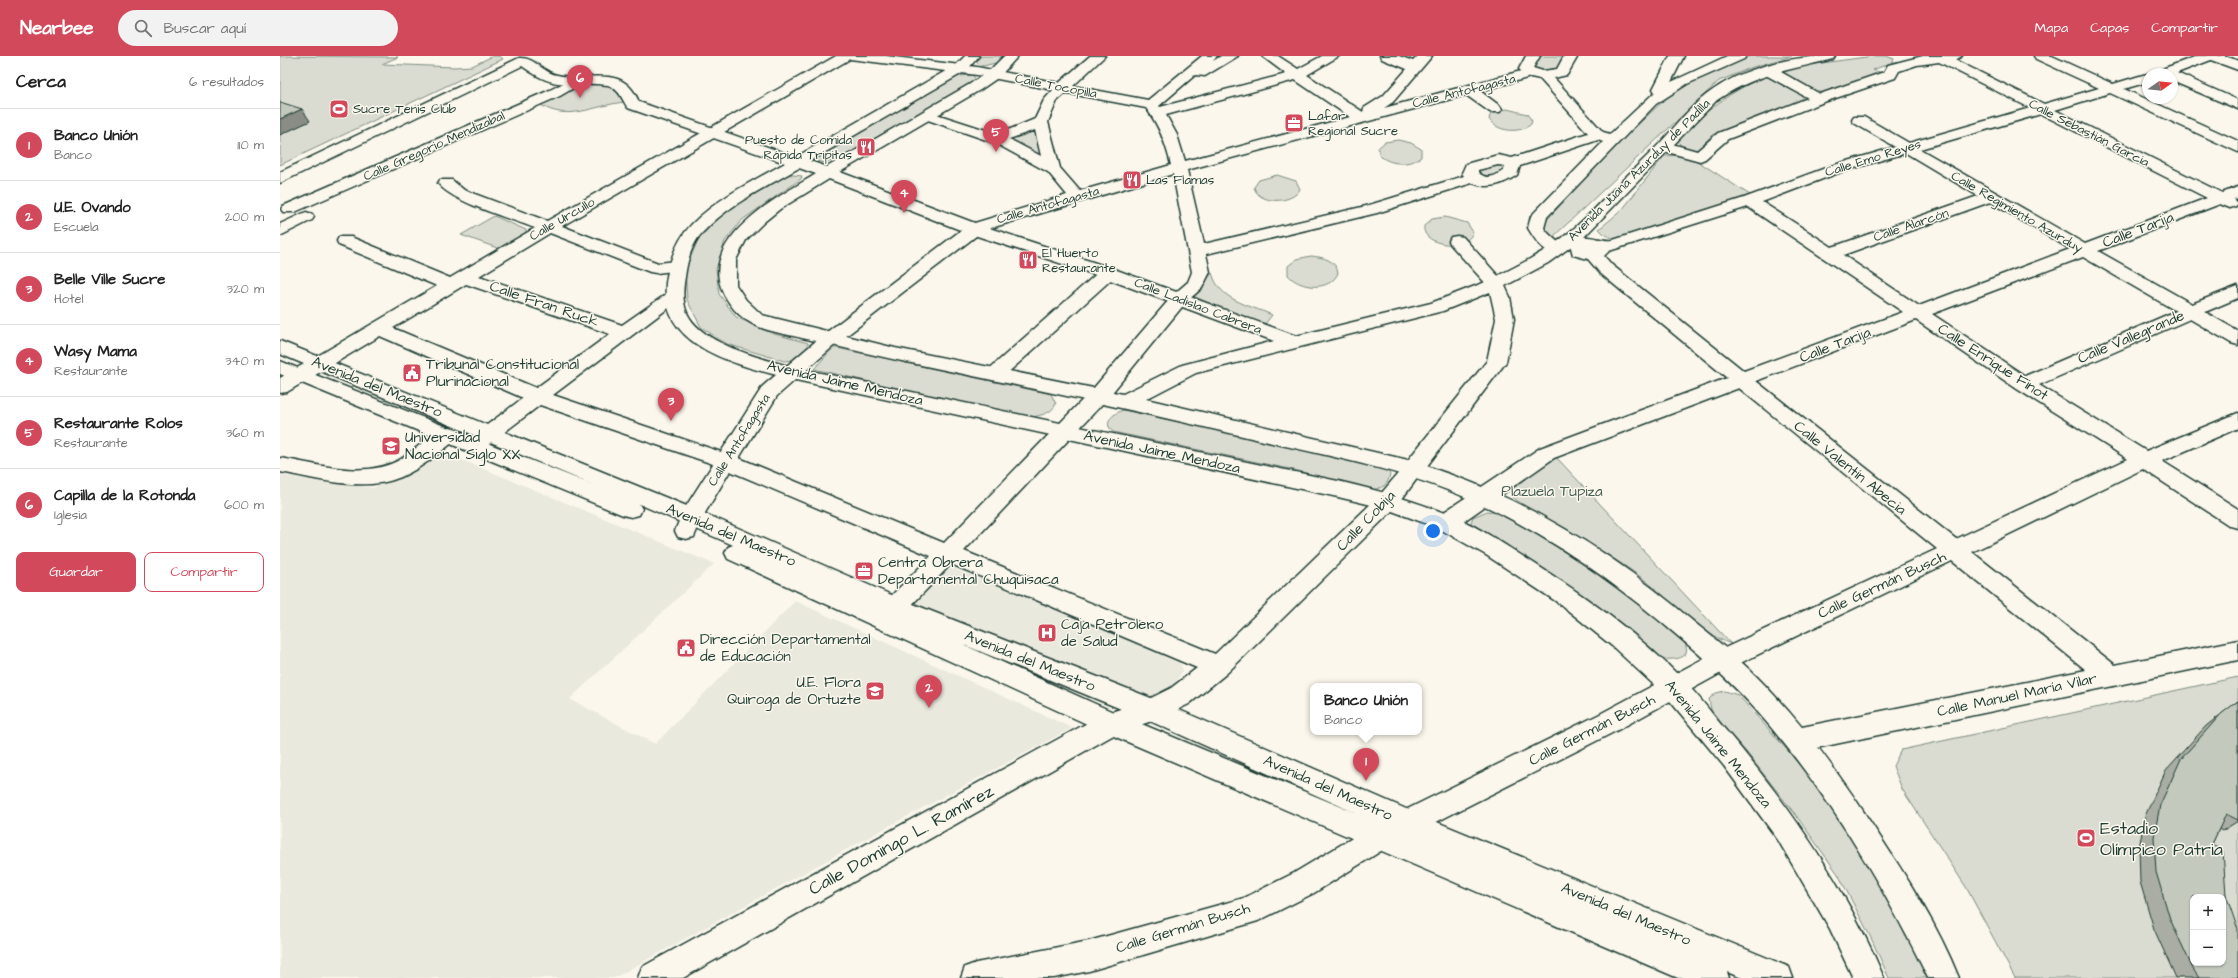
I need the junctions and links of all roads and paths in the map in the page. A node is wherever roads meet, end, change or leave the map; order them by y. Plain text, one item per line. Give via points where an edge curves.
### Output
1 (846, 56) edge
2 (852, 56) edge
3 (1011, 56) edge
4 (1098, 56) edge
5 (1210, 56) edge
6 (1232, 56) edge
7 (1270, 56) edge
8 (1332, 56) edge
9 (1387, 56) edge
10 (1425, 56) edge
11 (1533, 56) edge
12 (1571, 56) edge
13 (1677, 56) edge
14 (1739, 56) edge
15 (1828, 56) edge
16 (2041, 56) edge
17 (2209, 56) edge
18 (2214, 56) edge
19 (1948, 57) edge
20 (523, 58) edge
21 (1910, 59) edge
22 (966, 62) edge
23 (2238, 66) edge
24 (1415, 67) junction
25 (2178, 69) edge
26 (1767, 70) junction
27 (994, 74) junction
28 (1297, 75) junction
29 (1538, 75) junction
30 (2178, 79) edge
31 (577, 80) junction
32 (2142, 80) edge
33 (1062, 88) junction
34 (1468, 89) junction
35 (2110, 89) junction
36 (1168, 90) junction
37 (1662, 92) junction
38 (1819, 99) junction
39 (2238, 105) edge
40 (1155, 108) junction
41 (2039, 108) junction
42 (1495, 109) dead end
43 (927, 115) junction
44 (1360, 117) junction
45 (1859, 120) dead end
46 (1041, 122) junction
47 (713, 132) junction
48 (991, 137) junction
49 (1605, 138) junction
50 (1665, 147) junction
51 (2238, 147) edge
52 (1908, 148) junction
53 (796, 162) junction
54 (1179, 166) junction
55 (1053, 169) junction
56 (280, 170) edge
57 (828, 173) junction
58 (280, 178) edge
59 (446, 183) dead end
60 (1076, 196) junction
61 (2230, 196) edge
62 (1990, 197) junction
63 (1750, 201) junction
64 (284, 207) edge
65 (2238, 207) edge
66 (547, 228) junction
67 (974, 229) junction
68 (280, 231) edge
69 (345, 241) dead end
70 (1457, 241) dead end
71 (1589, 244) junction
72 (1556, 249) junction
73 (1196, 250) junction
74 (2084, 250) junction
75 (1832, 253) junction
76 (677, 266) junction
77 (1108, 272) junction
78 (457, 281) junction
79 (1494, 282) junction
80 (2238, 291) edge
81 (674, 298) junction
82 (1180, 298) junction
83 (2190, 311) junction
84 (1919, 313) junction
85 (380, 329) junction
86 (624, 332) junction
87 (830, 339) junction
88 (2238, 339) edge
89 (1293, 341) junction
90 (280, 347) edge
91 (319, 363) junction
92 (290, 371) edge
93 (791, 373) junction
94 (995, 374) junction
95 (1742, 380) junction
96 (2024, 384) junction
97 (280, 387) edge
98 (1099, 395) junction
99 (538, 397) junction
100 (1124, 402) junction
101 (2238, 420) edge
102 (1063, 432) junction
103 (450, 434) junction
104 (481, 439) junction
105 (2146, 459) junction
106 (726, 461) junction
107 (280, 465) edge
108 (1413, 469) junction
109 (1483, 496) junction
110 (1388, 501) junction
111 (2238, 520) edge
112 (1446, 522) junction
113 (689, 524) junction
114 (1954, 551) junction
115 (947, 552) junction
116 (895, 607) junction
117 (2238, 650) edge
118 (1723, 660) junction
119 (1218, 666) junction
120 (2111, 676) junction
121 (1674, 687) junction
122 (1152, 710) junction
123 (1111, 723) junction
124 (1796, 740) junction
125 (1410, 824) junction
126 (1379, 837) junction
127 (653, 978) edge
128 (976, 978) edge
129 (1714, 978) edge
130 (1778, 978) edge
131 (1869, 978) edge
132 (1944, 978) edge

1 - 47 street, Calle Urcullo
2 - 22 street, Calle Tocopilla
3 - 27 street
4 - 33 street
5 - 36 street
6 - 36 street
7 - 28 street
8 - 28 street, Calle Tocopilla
9 - 24 street
10 - 24 street
11 - 29 street via 1526,69
12 - 29 street, Calle Antofagasta via 1562,72
13 - 37 street via 1660,88
14 - 37 street
15 - 26 street, Avenida Juana Azurduy de Padilla
16 - 35 street
17 - 25 street
18 - 23 street
19 - 21 street
19 - 41 street, Calle Sebastián Garcia
20 - 31 street, Calle Ladislao Cabrera via 551,78
20 - 56 street
20 - 58 street
21 - 38 street via 1893,68 1890,75
22 - 27 street, Calle Tocopilla
22 - 53 street, Avenida Jaime Mendoza
24 - 44 street via 1388,99
26 - 38 street
26 - 50 street, Avenida Juana Azurduy de Padilla via 1743,79 1718,93 1688,120
27 - 33 street, Calle Tocopilla
27 - 43 street
28 - 40 street, Calle Tocopilla
28 - 44 street
29 - 34 street, Calle Antofagasta
29 - 49 street
30 - 39 street
31 - 47 street, Calle Ladislao Cabrera via 617,83 628,91 633,105
31 - 64 street, Calle Gregorio Mendizabal via 554,93
32 - 35 street, Calle Emo Reyes
33 - 40 street, Calle Tocopilla
33 - 46 street via 1051,100
34 - 42 street
34 - 44 street, Calle Antofagasta
35 - 41 street, Calle Emo Reyes
35 - 51 street
36 - 40 street
37 - 49 street
38 - 50 street via 1723,136 1700,156
40 - 54 street
41 - 52 street, Calle Emo Reyes
41 - 61 street, Calle Sebastián Garcia
43 - 48 street
43 - 57 street
44 - 54 street, Calle Antofagasta
45 - 52 street, Calle Regimiento Azurduy
46 - 48 street via 1012,134
46 - 55 street
47 - 53 street, Calle Ladislao Cabrera
47 - 66 street, Calle Urcullo
48 - 55 street
49 - 72 street via 1539,216 1536,228 1542,238
49 - 73 street via 1513,163 1498,160 1471,167 1470,173 1473,178 1363,211
50 - 71 street, Avenida Juana Azurduy de Padilla
52 - 62 street, Calle Regimiento Azurduy
52 - 63 street, Calle Emo Reyes via 1836,169
53 - 57 street, Calle Ladislao Cabrera
53 - 76 street, Avenida Jaime Mendoza via 732,200 709,219 690,238
54 - 60 street, Calle Antofagasta
54 - 73 street
55 - 60 street
57 - 67 street, Calle Ladislao Cabrera
57 - 87 street via 774,206 739,238 727,260 727,285 739,304 756,319
59 - 66 street via 458,193
60 - 67 street, Calle Antofagasta
61 - 65 street, Calle Sebastián Garcia
61 - 74 street, Calle Tarija
62 - 74 street, Calle Regimiento Azurduy
62 - 75 street, Calle Alarcón
63 - 71 street, Calle Emo Reyes via 1615,245
63 - 75 street, Calle Enrique Finot
64 - 68 street via 306,217
66 - 76 street via 656,268
66 - 78 street, Calle Urcullo
67 - 77 street, Calle Ladislao Cabrera
67 - 87 street, Calle Antofagasta
69 - 78 street, Calle Fran Ruck
70 - 79 street, Calle Cobija
71 - 72 street, Avenida Juana Azurduy de Padilla
71 - 72 street via 1565,252
71 - 95 street, Calle Valentín Abecia via 1606,269
72 - 79 street, Avenida Juana Azurduy de Padilla via 1534,264
73 - 82 street via 1201,272 1196,284
74 - 83 street, Calle Regimiento Azurduy
74 - 84 street, Calle Tarija
75 - 84 street, Calle Enrique Finot
76 - 81 street, Avenida Jaime Mendoza
77 - 82 street, Calle Ladislao Cabrera
77 - 94 street
78 - 85 street, Calle Urcullo
78 - 86 street, Calle Fran Ruck
79 - 89 street, Avenida Juana Azurduy de Padilla via 1470,296 1437,307
79 - 108 street, Calle Cobija via 1501,297 1505,319 1496,362
80 - 83 street, Calle Vallegrande
81 - 86 street
81 - 93 street, Avenida Jaime Mendoza via 682,322 711,345 749,361
82 - 89 street, Calle Ladislao Cabrera
82 - 98 street
83 - 88 street, Calle Regimiento Azurduy
83 - 96 street, Calle Vallegrande
84 - 95 street, Calle Tarija
84 - 96 street, Calle Enrique Finot
85 - 91 street, Calle Urcullo
85 - 99 street
86 - 99 street
87 - 93 street, Calle Antofagasta
87 - 94 street
89 - 100 street, Avenida Juana Azurduy de Padilla via 1189,370
90 - 91 street, Avenida del Maestro
91 - 92 street, Calle Urcullo
91 - 104 street, Avenida del Maestro
92 - 97 street, Calle Urcullo
92 - 103 street, Avenida del Maestro
93 - 102 street, Avenida Jaime Mendoza
93 - 106 street, Calle Antofagasta via 770,391
94 - 98 street
95 - 109 street, Calle Tarija via 1547,453
95 - 114 street, Calle Valentín Abecia
96 - 105 street, Calle Enrique Finot
98 - 100 street
98 - 102 street
99 - 104 street
99 - 106 street
100 - 108 street
101 - 105 street, Calle Germán Busch
102 - 110 street, Avenida Jaime Mendoza
102 - 115 street via 1021,479
103 - 104 street, Avenida del Maestro
103 - 107 street via 408,463 380,476 344,475
104 - 113 street, Avenida del Maestro
105 - 111 street, Calle Enrique Finot
105 - 114 street, Calle Germán Busch
106 - 113 street, Calle Antofagasta
106 - 115 street
108 - 109 street
108 - 110 street, Calle Cobija
109 - 112 street, Calle Tarija
109 - 118 street via 1538,524 1596,559 1645,594
110 - 112 street, Avenida Jaime Mendoza
110 - 119 street, Calle Cobija
112 - 121 street, Avenida Jaime Mendoza via 1494,549 1568,597 1621,639
113 - 116 street, Avenida del Maestro
113 - 123 street, Avenida del Maestro
114 - 118 street, Calle Germán Busch
114 - 120 street, Calle Valentín Abecia
115 - 116 street
115 - 119 street
116 - 122 street, Avenida del Maestro
117 - 120 street, Calle Manuel María Vilar
118 - 121 street, Calle Germán Busch
118 - 124 street via 1764,701
119 - 122 street, Calle Cobija via 1180,696
120 - 124 street, Calle Manuel María Vilar
121 - 125 street, Calle Germán Busch
121 - 131 street, Avenida Jaime Mendoza via 1733,758 1788,831 1840,919
122 - 123 street, Calle Domingo L. Ramírez
122 - 125 street, Avenida del Maestro
123 - 126 street, Avenida del Maestro
123 - 127 street, Calle Domingo L. Ramírez
124 - 132 street via 1843,804 1908,905
125 - 126 street, Calle Germán Busch
125 - 130 street, Avenida del Maestro
126 - 128 street, Calle Germán Busch via 1304,883 1248,911 1089,956
126 - 129 street, Avenida del Maestro

